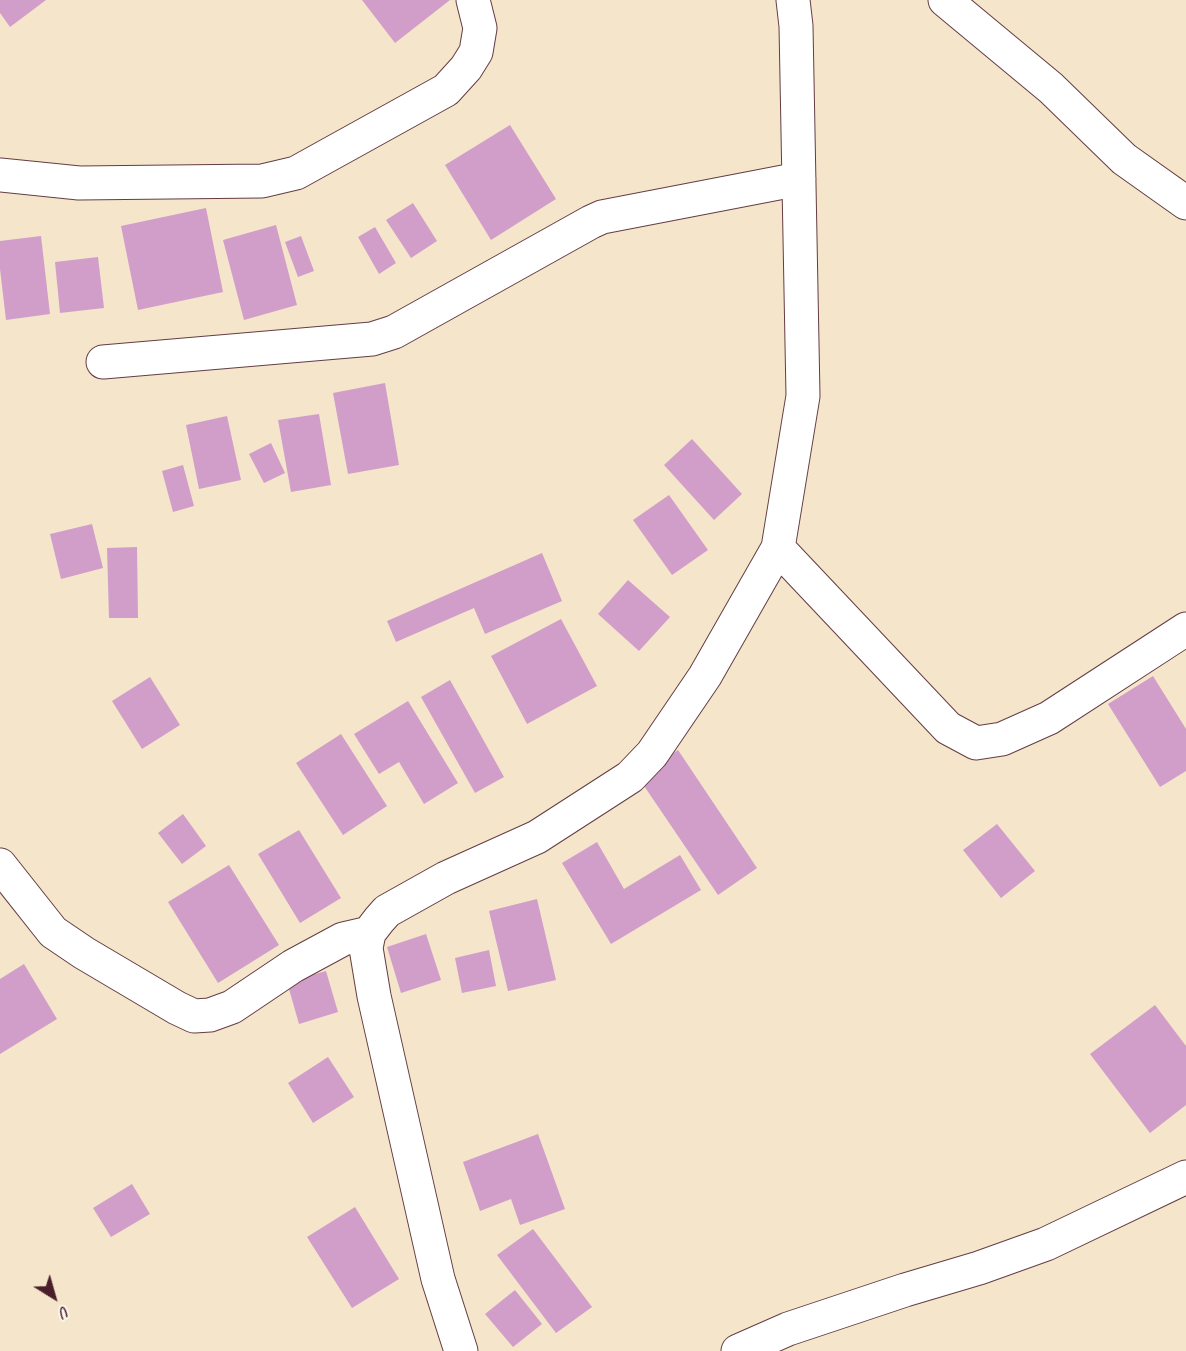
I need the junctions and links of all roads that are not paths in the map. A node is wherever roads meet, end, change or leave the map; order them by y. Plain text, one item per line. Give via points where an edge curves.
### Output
1 (473, 0) edge
2 (793, 0) edge
3 (945, 0) edge
4 (0, 175) edge
5 (799, 179) junction
6 (1186, 203) edge
7 (103, 362) dead end
8 (778, 548) junction
9 (1186, 629) edge
10 (0, 865) edge
11 (369, 933) junction
12 (1186, 1176) edge
13 (461, 1351) edge
14 (738, 1351) edge

1 - 4 street via 480,28 477,52 446,90 296,173 262,181 79,183
2 - 5 street
3 - 6 street via 1051,88 1124,159
5 - 7 street via 602,217 394,332 372,339
5 - 8 street via 803,396
8 - 9 street via 948,728 976,743 1002,739 1048,717
8 - 11 street via 705,676 652,754 630,777 537,837 446,878 387,911
10 - 11 street via 53,932 194,1016 232,1007 292,966 343,939
11 - 13 street via 366,948 374,996 438,1279
12 - 14 street via 1046,1244 788,1329

